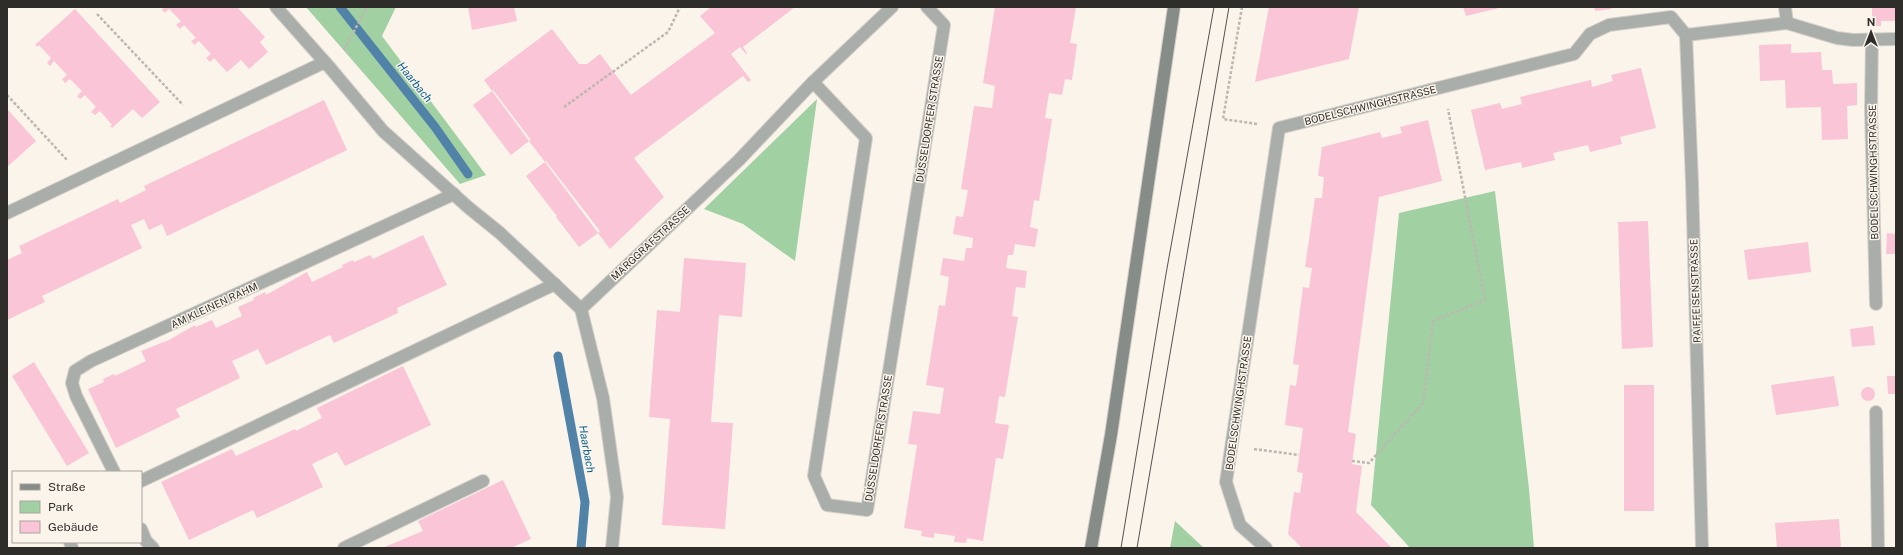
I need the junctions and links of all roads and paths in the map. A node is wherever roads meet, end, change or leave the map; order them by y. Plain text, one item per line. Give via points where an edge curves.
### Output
1 (276, 7) edge
2 (367, 7) edge
3 (680, 7) edge
4 (892, 7) edge
5 (926, 7) edge
6 (1174, 7) edge
7 (1242, 7) edge
8 (1785, 7) edge
9 (1671, 12) edge
10 (96, 14) dead end
11 (1787, 23) junction
12 (1686, 35) junction
13 (353, 36) dead end
14 (1872, 39) junction
15 (1896, 39) edge
16 (324, 62) junction
17 (813, 82) junction
18 (1443, 87) junction
19 (7, 95) edge
20 (564, 107) dead end
21 (199, 122) junction
22 (1279, 128) junction
23 (82, 177) junction
24 (454, 194) junction
25 (7, 213) edge
26 (555, 284) junction
27 (1876, 304) dead end
28 (581, 309) junction
29 (1876, 412) dead end
30 (1231, 447) junction
31 (1299, 455) dead end
32 (1352, 461) dead end
33 (114, 471) edge
34 (142, 481) edge
35 (483, 481) dead end
36 (142, 531) edge
37 (153, 548) edge
38 (344, 548) edge
39 (612, 548) edge
40 (1091, 548) edge
41 (1266, 548) edge
42 (1702, 548) edge
43 (1878, 548) edge

1 - 16 street
2 - 13 path
3 - 20 path via 668,32
4 - 17 street, MARGGRAFSTRASSE
5 - 17 street, DÜSSELDORFER STRASSE via 944,26 866,510 827,505 814,476 866,138
6 - 40 main road via 1111,435
7 - 22 path via 1223,119
8 - 11 street
9 - 12 street, BODELSCHWINGHSTRASSE
9 - 18 street, BODELSCHWINGHSTRASSE via 1609,25 1590,34 1574,54
10 - 21 path
11 - 12 street
11 - 14 street via 1837,38
12 - 42 street, RAIFFEISENSTRASSE
14 - 15 street
14 - 27 street, BODELSCHWINGHSTRASSE via 1871,109
16 - 21 street
16 - 24 street via 383,131
17 - 28 street, MARGGRAFSTRASSE via 739,160
18 - 22 street, BODELSCHWINGHSTRASSE
18 - 32 path via 1485,300 1433,321 1423,403 1369,463
19 - 23 path
21 - 23 street
22 - 30 street, BODELSCHWINGHSTRASSE
23 - 25 street
24 - 26 street
24 - 33 street, AM KLEINEN RAHM via 91,361 75,371 72,383 76,396
26 - 28 street
26 - 34 street
28 - 39 street via 603,398 617,497
29 - 43 street
30 - 31 path
30 - 41 street, BODELSCHWINGHSTRASSE via 1226,482 1240,525
35 - 38 street
36 - 37 street

